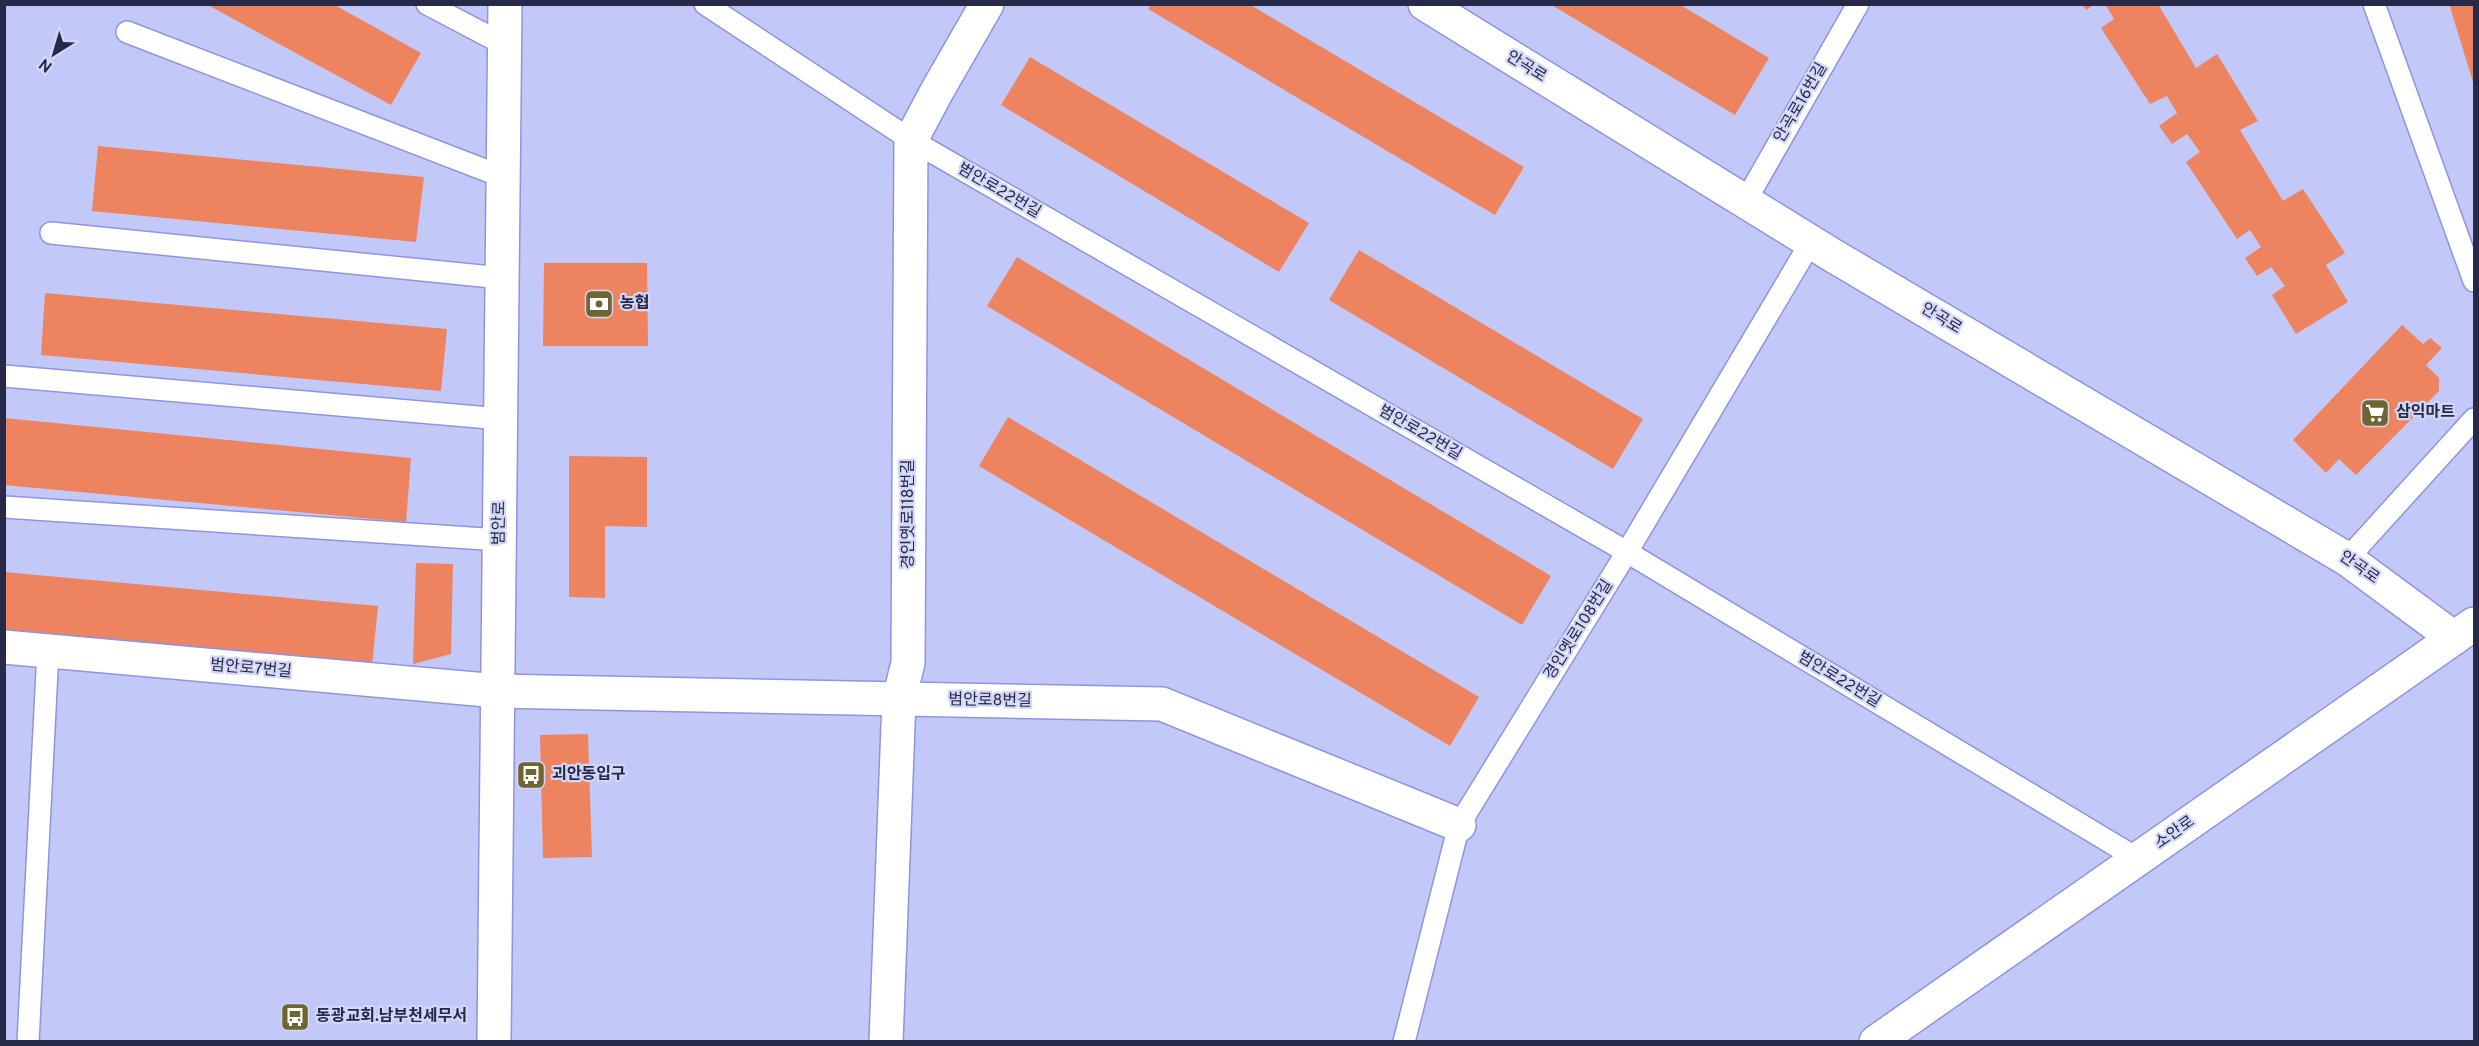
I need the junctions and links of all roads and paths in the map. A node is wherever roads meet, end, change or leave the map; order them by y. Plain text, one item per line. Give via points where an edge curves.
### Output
1 (427, 4) edge
2 (505, 4) edge
3 (705, 4) edge
4 (987, 4) edge
5 (1425, 4) edge
6 (1858, 4) edge
7 (2374, 4) edge
8 (128, 32) dead end
9 (505, 45) junction
10 (911, 140) junction
11 (503, 177) junction
12 (1745, 201) junction
13 (51, 233) dead end
14 (1811, 242) junction
15 (502, 278) junction
16 (2475, 280) edge
17 (4, 376) edge
18 (501, 419) junction
19 (2475, 419) edge
20 (4, 507) edge
21 (500, 540) junction
22 (1627, 552) junction
23 (2347, 559) junction
24 (2464, 631) edge
25 (4, 647) edge
26 (48, 651) junction
27 (498, 692) junction
28 (899, 699) junction
29 (1458, 825) junction
30 (2138, 859) junction
31 (28, 1041) edge
32 (494, 1041) edge
33 (886, 1041) edge
34 (1404, 1041) edge
35 (1876, 1041) edge

1 - 9 lane
2 - 9 street, 범안로
3 - 10 lane, 범안로22번길
4 - 10 street, 경인옛로118번길
5 - 12 street, 안곡로
6 - 12 lane, 안곡로16번길
7 - 16 lane
8 - 11 lane
9 - 11 street, 범안로
10 - 22 lane, 범안로22번길
10 - 28 street, 경인옛로118번길 via 908,663
11 - 15 street, 범안로
12 - 14 street, 안곡로
13 - 15 lane
14 - 22 lane, 경인옛로108번길
14 - 23 street, 안곡로
15 - 18 street, 범안로
17 - 18 lane
18 - 21 street, 범안로
19 - 23 lane
20 - 21 lane
21 - 27 street, 범안로
22 - 29 lane, 경인옛로108번길
22 - 30 lane, 범안로22번길
23 - 24 street, 안곡로
24 - 30 street, 소안로
25 - 26 street, 범안로7번길
26 - 27 street, 범안로7번길
26 - 31 lane
27 - 28 street, 범안로8번길
27 - 32 street, 범안로
28 - 29 street, 범안로8번길 via 1162,704
28 - 33 street, 경인옛로118번길
29 - 34 lane, 경인옛로108번길
30 - 35 street, 소안로

